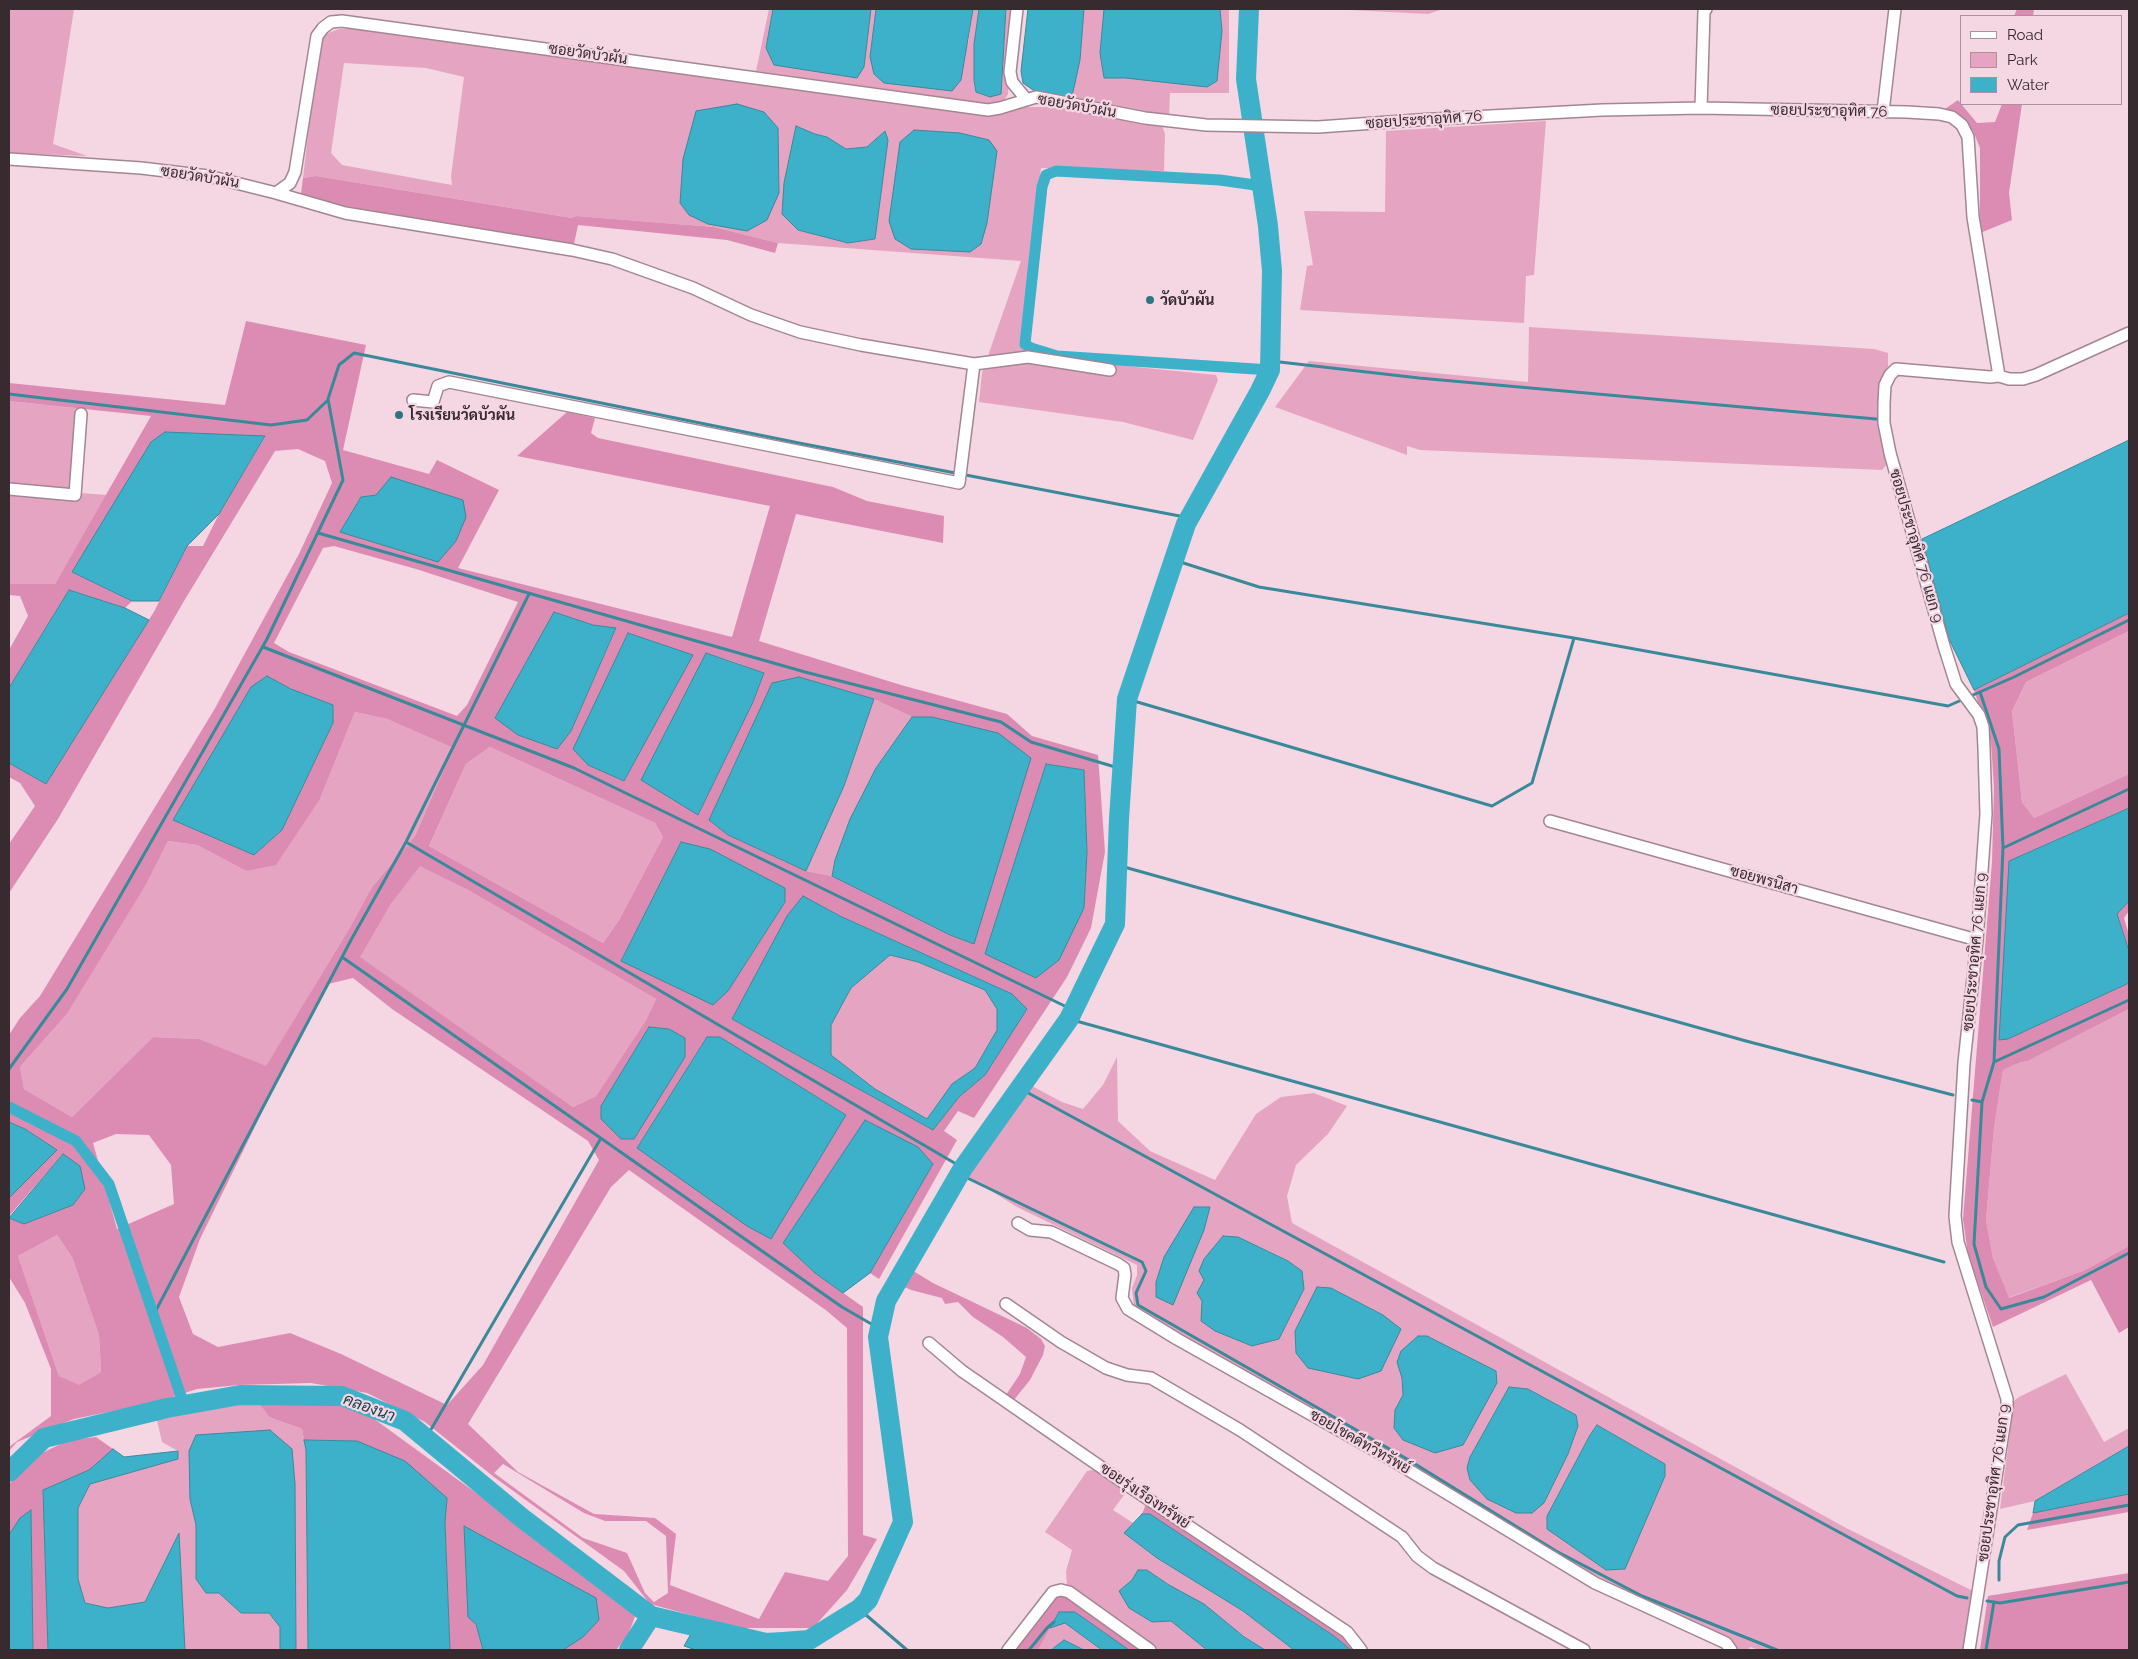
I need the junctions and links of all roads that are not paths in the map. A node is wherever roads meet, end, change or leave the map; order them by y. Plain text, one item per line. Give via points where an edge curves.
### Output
1 (1017, 9) edge
2 (1706, 9) edge
3 (1895, 9) edge
4 (1026, 99) junction
5 (1701, 108) junction
6 (1883, 112) junction
7 (1298, 128) joint
8 (9, 158) edge
9 (276, 193) junction
10 (2129, 332) edge
11 (974, 364) junction
12 (1110, 370) dead end
13 (2000, 376) junction
14 (413, 400) dead end
15 (81, 414) dead end
16 (9, 489) edge
17 (1550, 821) dead end
18 (1977, 940) junction
19 (1018, 1223) dead end
20 (1006, 1304) dead end
21 (928, 1343) dead end
22 (1008, 1650) edge
23 (1150, 1650) edge
24 (1361, 1650) edge
25 (1584, 1650) edge
26 (1730, 1650) edge
27 (1969, 1650) edge

1 - 4 street via 1010,72 1012,82
2 - 5 street
3 - 6 street
4 - 7 street, ซอยวัดบัวผัน via 1036,97 1145,118 1206,125
4 - 9 street, ซอยวัดบัวผัน via 988,110 332,22 317,36 314,48 295,172 290,184
5 - 6 street, ซอยประชาอุทิศ 76
5 - 7 street, ซอยประชาอุทิศ 76 via 1579,110
6 - 13 street, ซอยประชาอุทิศ 76 via 1952,117 1962,125 1968,137 1974,224
8 - 9 street, ซอยวัดบัวผัน via 208,176
9 - 11 street via 345,213 612,259 800,332
10 - 13 street via 2036,375 2023,379
11 - 12 street via 1028,357
11 - 14 street via 960,484 449,382 438,386 433,402
13 - 18 street, ซอยประชาอุทิศ 76 แยก 9 via 1896,369 1885,385 1884,403 1890,453 1944,646 1956,684 1979,715 1983,727 1986,814
15 - 16 street via 75,495
17 - 18 street, ซอยพรนิสา
18 - 27 street, ซอยประชาอุทิศ 76 แยก 9 via 1964,1063 1955,1216 1958,1242 2007,1407
19 - 26 street, ซอยโชคดีทวีทรัพย์ via 1030,1230 1052,1232 1124,1268 1122,1298 1128,1309 1177,1339 1392,1460 1595,1583 1726,1643
20 - 25 street via 1106,1368 1151,1378 1240,1430 1402,1537 1417,1556 1433,1568
21 - 24 street, ซอยรุ่งเรืองทรัพย์ via 1124,1483 1347,1632
22 - 23 street via 1053,1592 1061,1590 1069,1592

